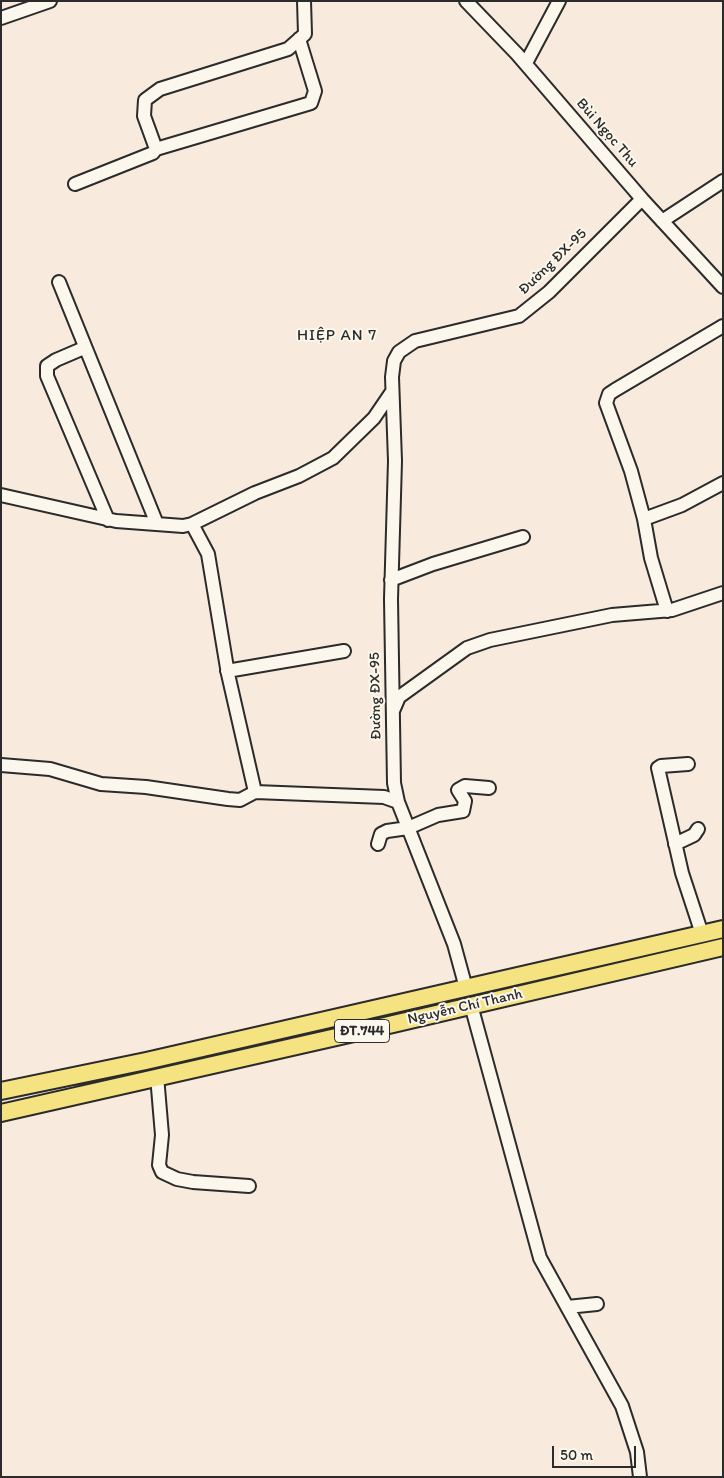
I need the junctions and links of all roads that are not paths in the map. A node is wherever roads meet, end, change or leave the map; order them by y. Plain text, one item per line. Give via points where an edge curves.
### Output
1 (50, 1) edge
2 (304, 1) edge
3 (466, 1) edge
4 (559, 1) edge
5 (1, 18) edge
6 (299, 39) junction
7 (526, 63) junction
8 (156, 149) junction
9 (723, 181) edge
10 (75, 184) dead end
11 (642, 199) junction
12 (662, 221) junction
13 (59, 282) dead end
14 (723, 287) edge
15 (723, 326) edge
16 (84, 348) junction
17 (392, 390) junction
18 (723, 483) edge
19 (1, 496) edge
20 (644, 519) junction
21 (108, 520) junction
22 (157, 524) junction
23 (192, 524) junction
24 (523, 537) dead end
25 (391, 580) junction
26 (723, 593) edge
27 (667, 611) junction
28 (344, 651) dead end
29 (227, 671) junction
30 (393, 711) junction
31 (688, 764) dead end
32 (1, 765) edge
33 (489, 788) dead end
34 (254, 792) junction
35 (398, 802) junction
36 (408, 828) junction
37 (698, 829) dead end
38 (378, 844) dead end
39 (675, 844) junction
40 (723, 929) edge
41 (702, 934) junction
42 (715, 949) edge
43 (466, 988) junction
44 (471, 1006) junction
45 (157, 1076) junction
46 (1, 1091) edge
47 (1, 1112) edge
48 (249, 1186) dead end
49 (597, 1304) dead end
50 (567, 1306) junction
51 (640, 1477) edge

1 - 5 street
2 - 6 street via 306,34
3 - 7 street, Bùi Ngọc Thu
4 - 7 street
6 - 8 street via 288,49 160,89 145,100 144,116
6 - 8 street via 315,91 311,103
7 - 11 street, Bùi Ngọc Thu
8 - 10 street via 138,160
9 - 12 street
11 - 12 street, Bùi Ngọc Thu
11 - 17 street, Đường ĐX-95 via 549,292 518,316 415,341 399,352 394,361
12 - 14 street, Bùi Ngọc Thu
13 - 16 street
15 - 20 street via 609,394 606,403 631,471
16 - 21 street via 47,366 47,376
16 - 22 street
17 - 23 street, Đường ĐX-95 via 374,418 333,458
17 - 25 street, Đường ĐX-95 via 395,461
18 - 20 street via 682,505
19 - 21 street, Đường ĐX-95
20 - 27 street via 651,558
21 - 22 street, Đường ĐX-95
22 - 23 street, Đường ĐX-95
23 - 29 street via 208,554
24 - 25 street
25 - 30 street, Đường ĐX-95
26 - 27 street
27 - 30 street via 612,615 490,640 467,648 399,697
28 - 29 street
29 - 34 street
30 - 35 street, Đường ĐX-95 via 394,783
31 - 39 street via 658,768
32 - 34 street via 50,769 101,784 228,799 240,800
33 - 36 street via 465,786 458,790 465,801 463,811 438,815
34 - 35 street via 384,797
35 - 36 street, Đường ĐX-95
36 - 38 street via 381,834
36 - 43 street, Đường ĐX-95 via 454,944
37 - 39 street via 694,835
39 - 41 street
40 - 41 main road, Nguyễn Chí Thanh / ĐT.744
41 - 42 main road
41 - 43 main road, Nguyễn Chí Thanh / ĐT.744
42 - 44 main road, Nguyễn Chí Thanh / ĐT.744
43 - 44 main road
43 - 46 main road, Nguyễn Chí Thanh / ĐT.744
44 - 45 main road, Nguyễn Chí Thanh / ĐT.744
44 - 50 street via 540,1258
45 - 47 main road, Nguyễn Chí Thanh / ĐT.744
45 - 48 street via 162,1135 159,1165 162,1172 194,1182
49 - 50 street
50 - 51 street via 622,1406 637,1452

